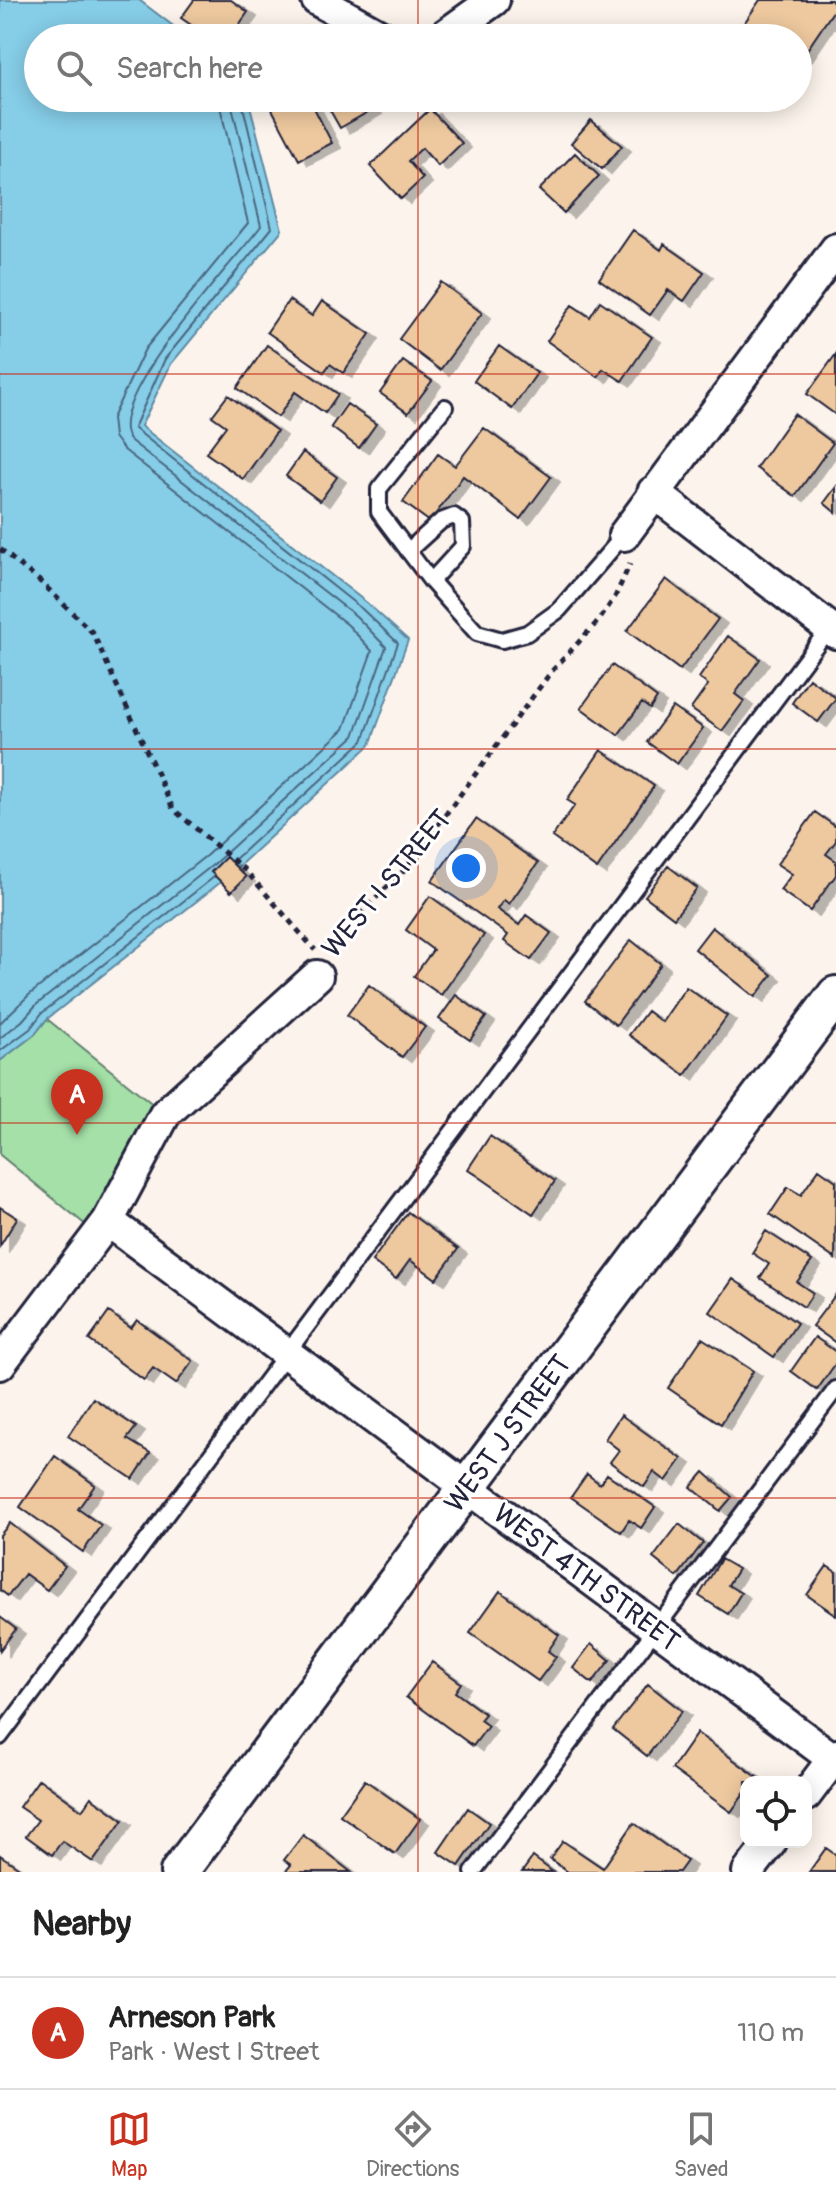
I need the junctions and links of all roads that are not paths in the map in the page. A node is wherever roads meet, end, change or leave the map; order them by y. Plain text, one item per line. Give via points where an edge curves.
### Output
1 (317, 0) edge
2 (494, 0) edge
3 (360, 24) edge
4 (461, 24) edge
5 (836, 249) edge
6 (445, 407) dead end
7 (653, 492) junction
8 (628, 545) joint
9 (408, 551) junction
10 (431, 581) junction
11 (833, 630) edge
12 (318, 965) road end
13 (836, 995) edge
14 (108, 1221) junction
15 (288, 1355) junction
16 (0, 1364) edge
17 (836, 1389) edge
18 (467, 1487) junction
19 (656, 1628) junction
20 (0, 1737) edge
21 (835, 1758) edge
22 (812, 1787) edge
23 (766, 1848) edge
24 (179, 1872) edge
25 (473, 1872) edge
26 (748, 1872) edge

1 - 3 street
2 - 4 street
5 - 7 street
6 - 9 lane via 379,489 379,512
7 - 8 street
7 - 11 street
8 - 10 lane via 559,610 527,633 502,640 477,633
9 - 10 lane
9 - 10 lane via 441,521 454,516 462,522 463,546
11 - 15 lane
12 - 14 street, WEST I STREET via 165,1114
13 - 18 street, WEST J STREET
14 - 15 street, WEST 4TH STREET
14 - 16 street, WEST I STREET
15 - 18 street, WEST 4TH STREET
15 - 20 lane
17 - 19 lane
18 - 19 street, WEST 4TH STREET
18 - 24 street, WEST J STREET
19 - 21 street, WEST 4TH STREET
19 - 25 lane
21 - 22 street
23 - 26 street

